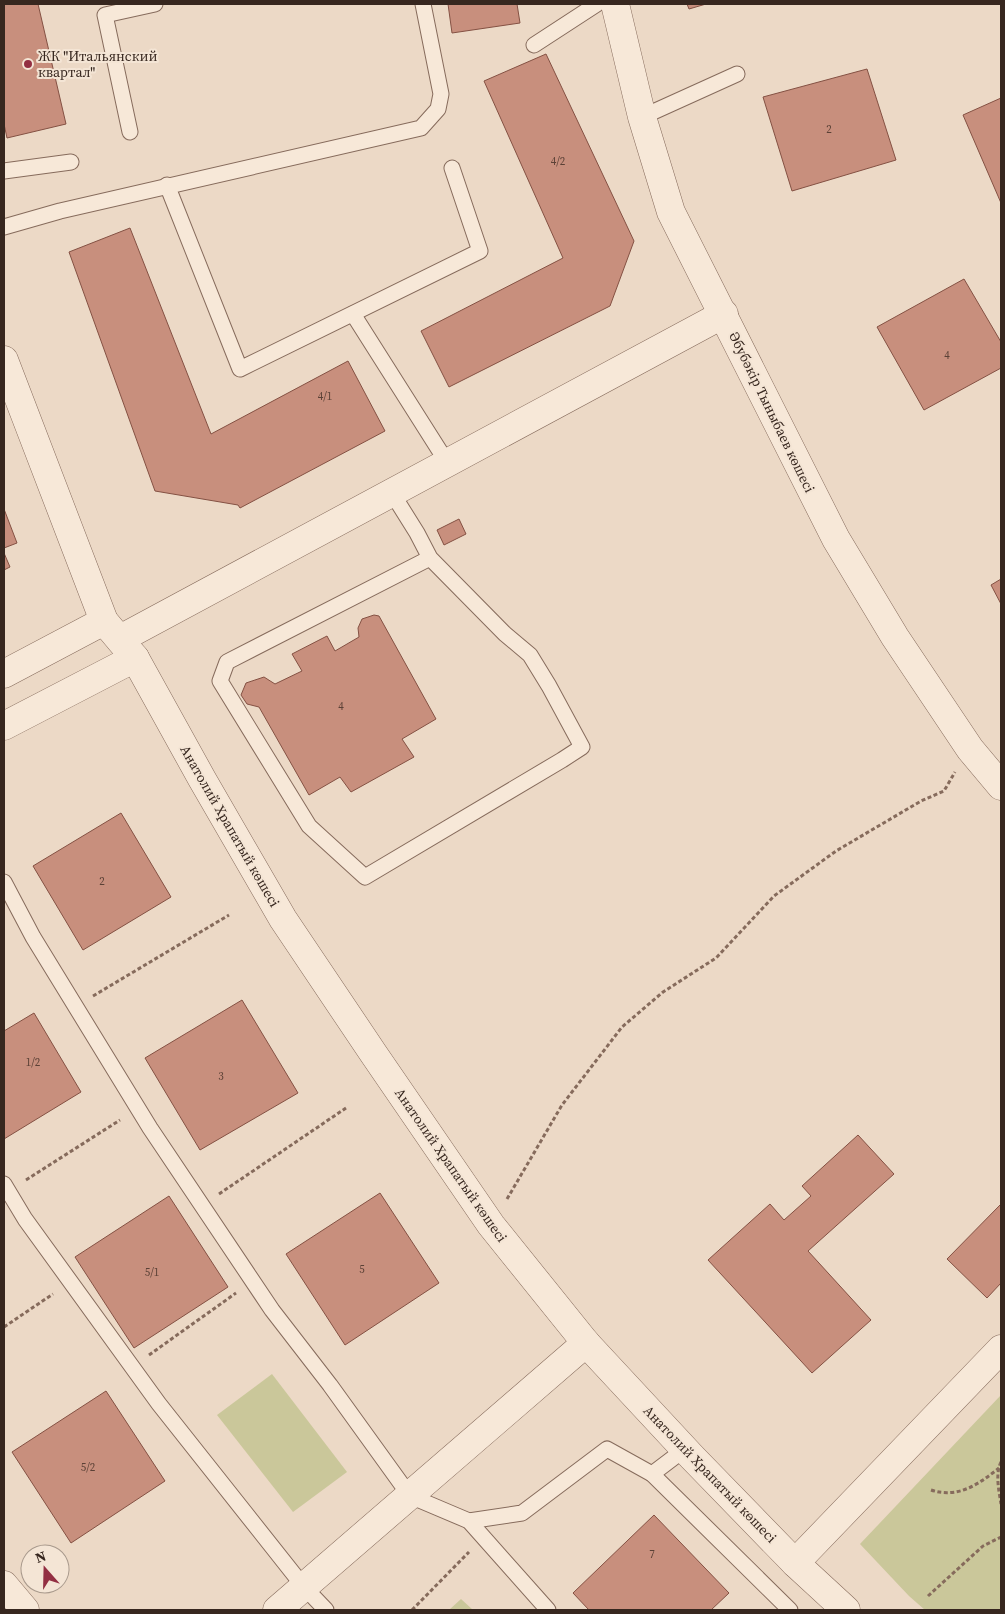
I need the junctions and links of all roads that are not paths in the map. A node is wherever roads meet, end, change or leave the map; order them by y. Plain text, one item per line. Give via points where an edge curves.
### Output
1 (155, 4) edge
2 (423, 4) edge
3 (597, 4) edge
4 (615, 4) edge
5 (534, 45) dead end
6 (737, 74) dead end
7 (642, 117) junction
8 (130, 132) dead end
9 (71, 162) dead end
10 (452, 168) dead end
11 (4, 172) edge
12 (167, 185) junction
13 (4, 227) edge
14 (353, 314) junction
15 (724, 314) junction
16 (4, 360) edge
17 (448, 464) junction
18 (392, 493) junction
19 (430, 558) junction
20 (120, 640) junction
21 (4, 674) edge
22 (4, 726) edge
23 (1001, 786) edge
24 (4, 882) edge
25 (6, 1188) edge
26 (586, 1343) junction
27 (1001, 1349) edge
28 (685, 1449) junction
29 (652, 1474) junction
30 (410, 1496) junction
31 (469, 1521) junction
32 (796, 1563) junction
33 (4, 1585) edge
34 (304, 1587) junction
35 (784, 1609) edge
36 (25, 1610) edge
37 (277, 1610) edge
38 (326, 1610) edge
39 (548, 1610) edge
40 (846, 1610) edge

1 - 8 lane via 105,15
2 - 12 lane via 441,94 438,109 421,128
3 - 5 lane
4 - 7 street, Әбубәкір Тыныбаев көшесі
6 - 7 lane
7 - 15 street, Әбубәкір Тыныбаев көшесі via 671,212
9 - 11 lane
10 - 14 lane via 480,252
12 - 13 lane
12 - 14 lane via 240,369
14 - 17 lane
15 - 17 street
15 - 23 street, Әбубәкір Тыныбаев көшесі via 836,539 895,637 970,749
16 - 20 street, Анатолий Храпатый көшесі
17 - 18 street
18 - 19 lane via 418,532
18 - 20 street
19 - 19 lane via 530,655 582,747 364,877 309,826 220,681 227,662
20 - 21 street
20 - 22 street
20 - 26 street, Анатолий Храпатый көшесі via 284,919 491,1226
24 - 30 lane via 33,937 137,1108 272,1310
25 - 34 lane via 159,1404
26 - 28 street, Анатолий Храпатый көшесі
26 - 30 street
27 - 32 street
28 - 29 lane
28 - 32 street, Анатолий Храпатый көшесі
29 - 31 lane via 607,1448 522,1513
29 - 35 lane
30 - 31 lane
30 - 34 street
31 - 39 lane
32 - 40 street, Анатолий Храпатый көшесі
33 - 36 street
34 - 37 street
34 - 38 lane

